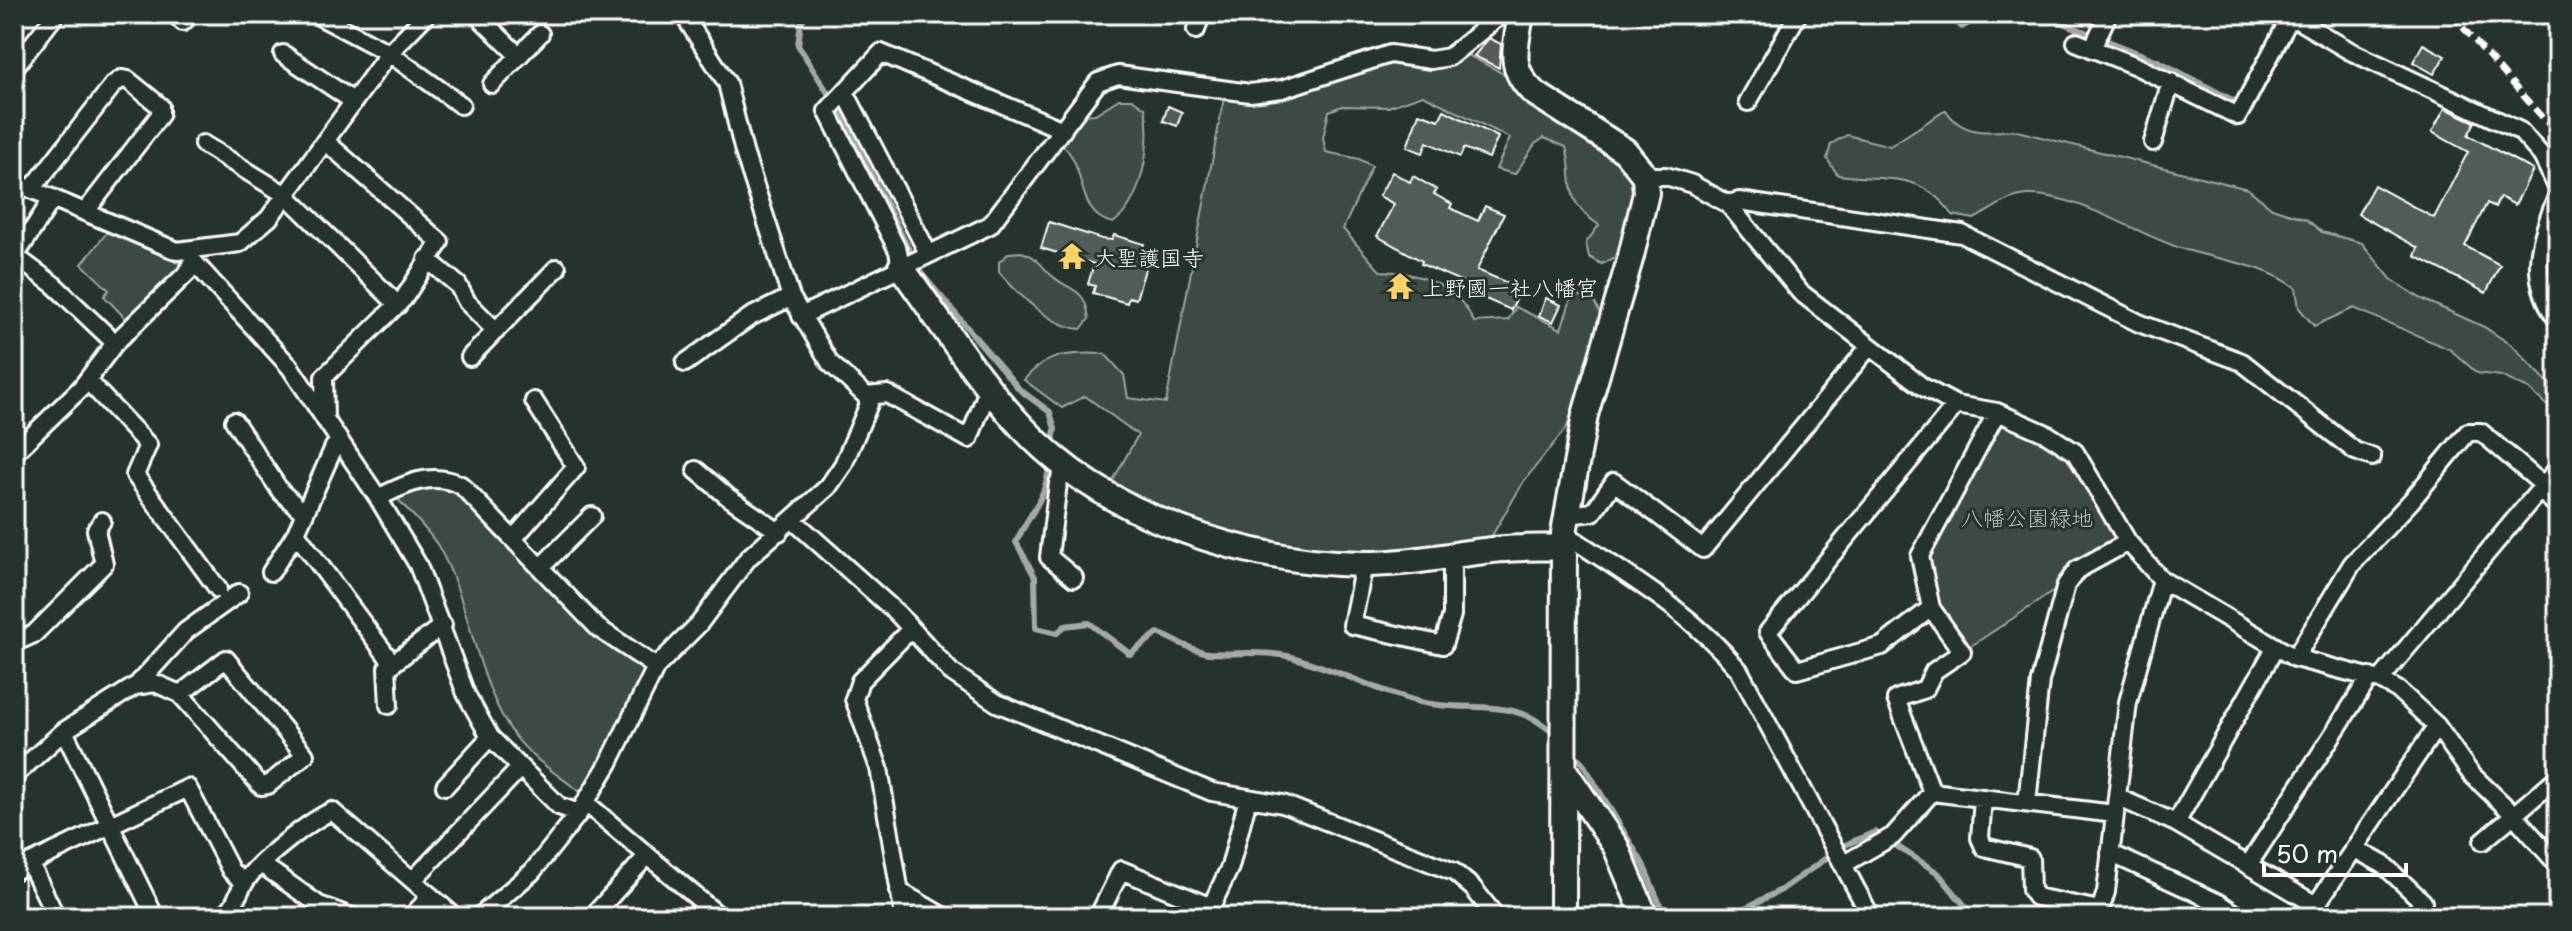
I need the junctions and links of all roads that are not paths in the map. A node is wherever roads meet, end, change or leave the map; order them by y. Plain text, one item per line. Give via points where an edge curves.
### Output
1 (56, 14) edge
2 (175, 14) edge
3 (191, 14) edge
4 (315, 14) edge
5 (476, 14) edge
6 (683, 14) edge
7 (1502, 14) edge
8 (1521, 14) edge
9 (1798, 14) edge
10 (2108, 14) edge
11 (2289, 15) edge
12 (417, 17) edge
13 (540, 34) dead end
14 (2076, 42) dead end
15 (2092, 49) junction
16 (389, 53) junction
17 (283, 54) dead end
18 (519, 56) junction
19 (14, 68) edge
20 (2171, 82) junction
21 (492, 84) dead end
22 (846, 94) junction
23 (353, 101) junction
24 (1748, 102) dead end
25 (461, 105) dead end
26 (1063, 130) junction
27 (325, 141) junction
28 (2153, 142) dead end
29 (203, 144) dead end
30 (1645, 176) junction
31 (14, 182) edge
32 (32, 189) junction
33 (2558, 191) edge
34 (286, 195) junction
35 (53, 198) junction
36 (1728, 204) junction
37 (86, 211) junction
38 (928, 253) junction
39 (192, 256) junction
40 (15, 257) edge
41 (427, 259) junction
42 (901, 267) junction
43 (557, 268) dead end
44 (791, 297) junction
45 (398, 305) junction
46 (801, 316) junction
47 (2558, 321) edge
48 (496, 331) junction
49 (115, 343) junction
50 (1869, 347) junction
51 (470, 357) dead end
52 (685, 363) dead end
53 (87, 380) junction
54 (989, 387) junction
55 (866, 396) junction
56 (534, 401) dead end
57 (1956, 405) junction
58 (1997, 412) junction
59 (234, 421) dead end
60 (325, 421) junction
61 (340, 443) junction
62 (14, 453) edge
63 (2372, 457) dead end
64 (1066, 467) junction
65 (2558, 468) edge
66 (696, 470) dead end
67 (2541, 487) junction
68 (378, 498) junction
69 (2558, 506) edge
70 (303, 512) junction
71 (592, 516) dead end
72 (793, 520) junction
73 (102, 521) dead end
74 (779, 532) junction
75 (1565, 532) junction
76 (296, 533) junction
77 (514, 538) junction
78 (2128, 542) junction
79 (1452, 556) junction
80 (1364, 564) junction
81 (542, 566) junction
82 (271, 572) dead end
83 (1074, 578) dead end
84 (2162, 580) junction
85 (218, 589) dead end
86 (239, 593) dead end
87 (1931, 608) junction
88 (443, 625) junction
89 (910, 630) junction
90 (14, 643) edge
91 (2275, 648) junction
92 (2295, 658) junction
93 (393, 664) junction
94 (656, 667) junction
95 (2375, 679) junction
96 (135, 686) junction
97 (180, 694) junction
98 (389, 705) dead end
99 (2437, 726) junction
100 (64, 731) junction
101 (490, 737) junction
102 (520, 768) junction
103 (1566, 773) junction
104 (14, 776) edge
105 (2558, 777) edge
106 (445, 786) dead end
107 (1932, 792) junction
108 (1248, 798) junction
109 (1983, 798) junction
110 (2027, 803) junction
111 (2117, 806) junction
112 (582, 808) junction
113 (2512, 813) junction
114 (2176, 823) junction
115 (109, 824) junction
116 (2483, 841) dead end
117 (2355, 849) junction
118 (2110, 853) junction
119 (646, 857) junction
120 (30, 863) junction
121 (261, 864) junction
122 (1844, 864) junction
123 (2249, 864) junction
124 (2558, 865) edge
125 (14, 871) edge
126 (413, 880) junction
127 (244, 882) junction
128 (899, 891) junction
129 (431, 896) junction
130 (2099, 913) edge
131 (233, 914) edge
132 (56, 917) edge
133 (155, 917) edge
134 (352, 917) edge
135 (411, 917) edge
136 (455, 917) edge
137 (479, 917) edge
138 (592, 917) edge
139 (720, 917) edge
140 (904, 917) edge
141 (944, 917) edge
142 (1098, 917) edge
143 (1496, 917) edge
144 (1563, 917) edge
145 (1645, 917) edge
146 (1871, 917) edge
147 (2240, 917) edge
148 (2412, 917) edge

1 - 19 street
2 - 3 street via 183,22
4 - 16 street
5 - 18 street
6 - 44 street via 727,83
7 - 26 street via 1449,57 1390,54 1282,89 1250,93 1107,76
8 - 30 street via 1515,69 1521,80 1625,151
9 - 24 street
10 - 15 street
11 - 20 street via 2238,116
11 - 33 street via 2350,51 2520,131 2542,156
12 - 16 street
13 - 18 street
14 - 15 street
15 - 20 street
16 - 23 street
16 - 25 street
17 - 23 street
18 - 21 street
20 - 28 street
22 - 26 street via 881,53
22 - 38 street
22 - 42 street via 827,111 898,251
23 - 27 street
26 - 38 street via 990,225
27 - 34 street
27 - 41 street via 440,242
29 - 34 street
30 - 36 street via 1692,184
30 - 75 street via 1631,256 1585,415
31 - 32 street
32 - 35 street
32 - 37 street via 113,85 128,80 160,106 160,115
33 - 47 street via 2537,258 2539,284
34 - 39 street via 262,226 240,243
34 - 45 street
35 - 37 street
35 - 40 street
36 - 50 street via 1800,292
36 - 63 street via 1739,201 1962,234 2126,316 2242,362 2355,451
37 - 39 street
38 - 42 street
39 - 49 street via 188,272
39 - 60 street via 290,367
40 - 49 street via 54,285
41 - 45 street
41 - 48 street via 458,285
42 - 46 street
42 - 54 street
43 - 48 street
44 - 46 street
44 - 52 street via 750,317
45 - 60 street via 324,377
46 - 55 street via 830,363
48 - 51 street
49 - 53 street
50 - 57 street
50 - 75 street via 1703,549 1614,482 1593,512
53 - 62 street
53 - 85 street via 148,445 135,475
54 - 55 street via 969,439 887,394
54 - 64 street via 1022,428
55 - 72 street via 869,404 843,465
56 - 77 street via 576,467
57 - 58 street
57 - 87 street via 1768,632 1797,670 1882,646
58 - 78 street via 2075,452
58 - 87 street via 1920,556
59 - 70 street via 281,492
60 - 61 street
61 - 68 street
61 - 70 street
64 - 80 street via 1146,516 1187,533 1327,562
64 - 83 street via 1058,483 1049,557
65 - 67 street
66 - 74 street
67 - 69 street
67 - 92 street via 2481,432 2468,432 2352,564
67 - 95 street
68 - 77 street via 421,479 448,479 469,492
68 - 88 street via 418,565
70 - 76 street
71 - 81 street
72 - 74 street
72 - 89 street
73 - 90 street via 96,530 104,564 34,634
74 - 94 street via 748,558 699,624
75 - 79 street
75 - 103 street
75 - 122 street via 1709,634 1739,670
76 - 82 street
76 - 93 street
77 - 81 street
78 - 84 street
78 - 110 street via 2077,570 2066,585 2040,681
79 - 80 street
79 - 80 street via 1452,615 1443,645 1352,625
81 - 94 street via 598,628
84 - 91 street
84 - 111 street via 2128,702
86 - 96 street via 186,631
87 - 107 street via 1962,652 1934,671 1925,689 1896,699
88 - 93 street
88 - 101 street via 466,694
89 - 108 street via 951,672 997,703 1212,792
89 - 128 street via 860,681 854,699 879,768
91 - 92 street
91 - 114 street
92 - 95 street
93 - 98 street via 387,668
94 - 112 street
95 - 99 street via 2406,697
95 - 123 street
96 - 97 street via 155,683
96 - 100 street
97 - 97 street via 261,786 305,755 226,659
99 - 113 street via 2471,774
99 - 117 street
100 - 104 street
100 - 115 street
101 - 102 street
101 - 106 street
102 - 112 street via 559,806
102 - 126 street
103 - 144 street
103 - 145 street via 1616,847
105 - 113 street
107 - 109 street
107 - 122 street via 1893,836
108 - 142 street via 1230,867 1211,907 1121,870
108 - 143 street via 1283,804 1454,872
109 - 110 street
109 - 130 street via 1984,847 2030,858 2036,897
110 - 111 street
111 - 114 street
111 - 118 street
112 - 119 street
112 - 137 street via 532,872
113 - 116 street
113 - 124 street
114 - 123 street
115 - 120 street
115 - 127 street via 188,788 231,871
115 - 133 street
117 - 123 street via 2316,905
117 - 148 street via 2384,865 2423,902
118 - 130 street
118 - 147 street
119 - 138 street
119 - 139 street
120 - 125 street
120 - 132 street
121 - 126 street via 332,811
121 - 127 street
121 - 134 street via 319,905
122 - 146 street
126 - 129 street
127 - 131 street
128 - 140 street
128 - 141 street
129 - 135 street
129 - 136 street

